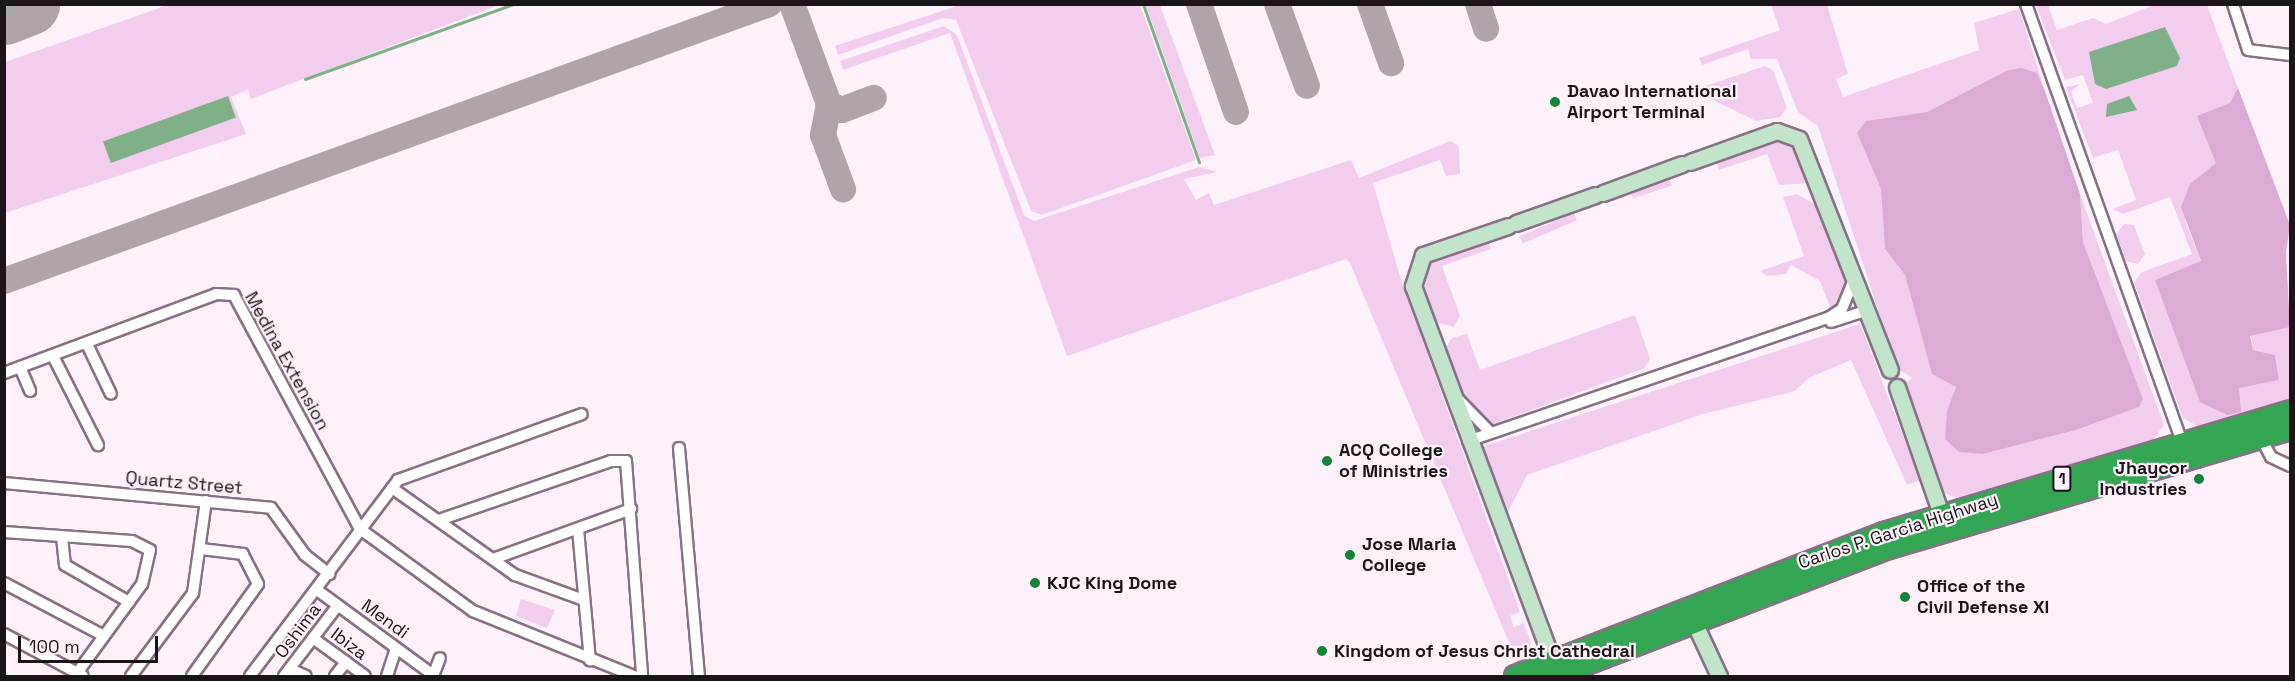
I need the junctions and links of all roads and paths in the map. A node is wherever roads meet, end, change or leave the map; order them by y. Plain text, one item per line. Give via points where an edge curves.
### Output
1 (2026, 4) edge
2 (2233, 4) edge
3 (2290, 55) edge
4 (1854, 280) junction
5 (1868, 310) junction
6 (87, 344) junction
7 (53, 356) junction
8 (20, 367) junction
9 (1890, 370) dead end
10 (1667, 371) junction
11 (4, 373) edge
12 (1897, 387) dead end
13 (1447, 388) junction
14 (30, 391) dead end
15 (111, 393) dead end
16 (2290, 411) edge
17 (582, 414) dead end
18 (2290, 429) edge
19 (1490, 432) junction
20 (2261, 438) junction
21 (1468, 441) junction
22 (2183, 444) junction
23 (98, 445) dead end
24 (680, 448) dead end
25 (2207, 454) junction
26 (2179, 464) junction
27 (2290, 466) edge
28 (4, 483) edge
29 (393, 488) junction
30 (206, 501) junction
31 (631, 509) junction
32 (439, 520) junction
33 (1943, 522) junction
34 (578, 529) junction
35 (360, 530) junction
36 (4, 532) edge
37 (62, 537) junction
38 (201, 549) junction
39 (493, 559) junction
40 (328, 574) junction
41 (4, 583) edge
42 (317, 590) junction
43 (581, 599) junction
44 (129, 602) junction
45 (338, 606) junction
46 (1694, 622) junction
47 (4, 634) edge
48 (104, 636) junction
49 (313, 638) junction
50 (396, 648) junction
51 (440, 658) dead end
52 (590, 660) junction
53 (346, 662) junction
54 (1555, 671) edge
55 (287, 673) edge
56 (80, 675) edge
57 (131, 676) edge
58 (192, 676) edge
59 (250, 676) edge
60 (306, 676) edge
61 (335, 676) edge
62 (365, 676) edge
63 (387, 676) edge
64 (433, 676) edge
65 (634, 676) edge
66 (642, 676) edge
67 (699, 676) edge
68 (1515, 676) edge
69 (1719, 676) edge

1 - 22 street
2 - 3 street via 2248,50
4 - 5 street
4 - 10 street via 1838,313
4 - 13 street via 1795,136 1777,131 1428,253 1414,270 1414,291
5 - 9 street
5 - 10 street via 1676,375
6 - 7 street, Medina Extension
6 - 15 street
6 - 35 street, Medina Extension via 216,294 234,295
7 - 8 street, Medina Extension
7 - 23 street
8 - 11 street, Medina Extension
8 - 14 street
10 - 19 street
12 - 33 street
13 - 19 street
13 - 21 street
16 - 22 highway, Carlos P. Garcia Highway / 1
17 - 29 street via 414,472
18 - 20 highway, Carlos P. Garcia Highway / 1
19 - 21 street
20 - 25 highway, Carlos P. Garcia Highway / 1
20 - 27 street via 2271,457
21 - 54 street
22 - 25 highway
22 - 26 highway
22 - 33 highway, Carlos P. Garcia Highway / 1
24 - 67 street
25 - 26 highway, Carlos P. Garcia Highway / 1
26 - 33 highway, Carlos P. Garcia Highway / 1
28 - 30 street, Quartz Street
29 - 32 street
29 - 35 street
30 - 38 street
30 - 40 street, Quartz Street via 277,511 305,555
31 - 32 street via 628,463 621,459
31 - 34 street
31 - 66 street
32 - 39 street
33 - 46 highway, Carlos P. Garcia Highway / 1
33 - 54 highway, Carlos P. Garcia Highway / 1 via 1764,576
34 - 39 street
34 - 43 street
35 - 40 street
35 - 52 street via 473,611
36 - 37 street
37 - 44 street via 65,565
37 - 44 street via 147,545 151,556 146,576
38 - 57 street via 193,594
38 - 58 street via 243,554 258,584
39 - 43 street via 537,586
40 - 42 street
41 - 48 street
42 - 45 street, Mendi
42 - 59 street
43 - 52 street
44 - 48 street
45 - 49 street, Oshima
45 - 50 street, Mendi
46 - 54 highway, Carlos P. Garcia Highway / 1
46 - 69 street
47 - 56 street
48 - 56 street
49 - 53 street, Ibiza
49 - 55 street, Oshima
50 - 63 street
50 - 64 street, Mendi
51 - 64 street
52 - 65 street
53 - 61 street
53 - 62 street, Ibiza
54 - 68 highway, Carlos P. Garcia Highway / 1
55 - 60 street

